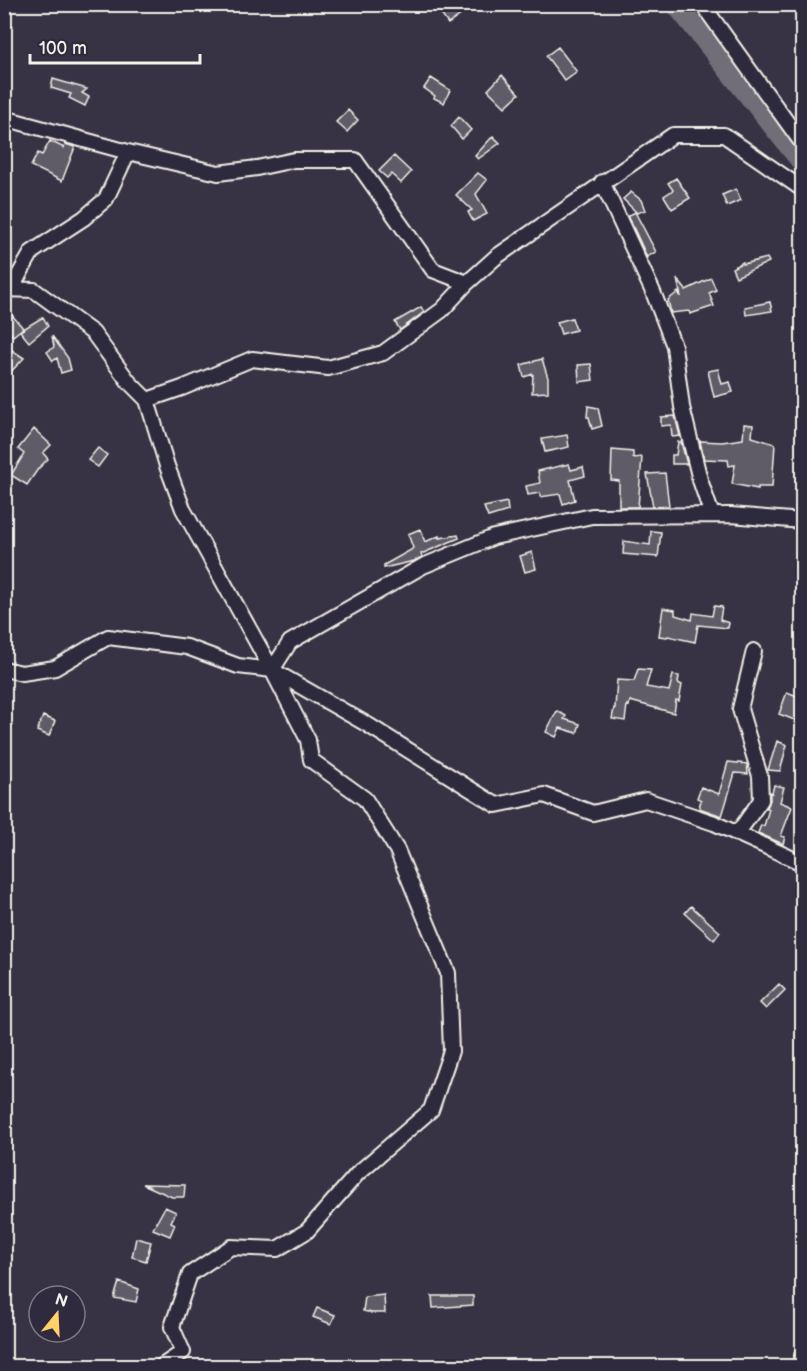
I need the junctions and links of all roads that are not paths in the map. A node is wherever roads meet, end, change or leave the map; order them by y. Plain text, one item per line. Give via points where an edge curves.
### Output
1 (702, 4) edge
2 (4, 118) edge
3 (802, 143) edge
4 (128, 152) junction
5 (602, 182) junction
6 (802, 189) edge
7 (467, 283) junction
8 (8, 289) edge
9 (147, 400) junction
10 (712, 515) junction
11 (802, 521) edge
12 (754, 651) dead end
13 (4, 669) edge
14 (272, 670) junction
15 (737, 834) junction
16 (802, 863) edge
17 (802, 1356) edge
18 (162, 1366) edge
19 (801, 1366) edge

1 - 3 street
2 - 4 street
4 - 7 street via 218,173 294,160 355,160 433,270
4 - 8 street via 106,200 32,252
5 - 6 street via 673,135 724,135
5 - 7 street
5 - 10 street via 674,346 682,407
7 - 9 street via 442,310 383,353 328,368 252,359
8 - 9 street via 34,290 93,333
9 - 14 street via 183,509
10 - 11 street
10 - 14 street via 592,516 494,537 423,566 290,642
12 - 15 street via 740,709 760,776 761,800
13 - 14 street via 22,673 56,668 108,637 187,647 238,666
14 - 15 street via 368,724 496,805 544,795 593,813 646,800
14 - 18 street via 308,740 311,760 365,799 397,850 448,973 451,1051 431,1110 357,1173 307,1231 277,1249 231,1247 190,1274 172,1327 183,1352
15 - 16 street
17 - 19 street

